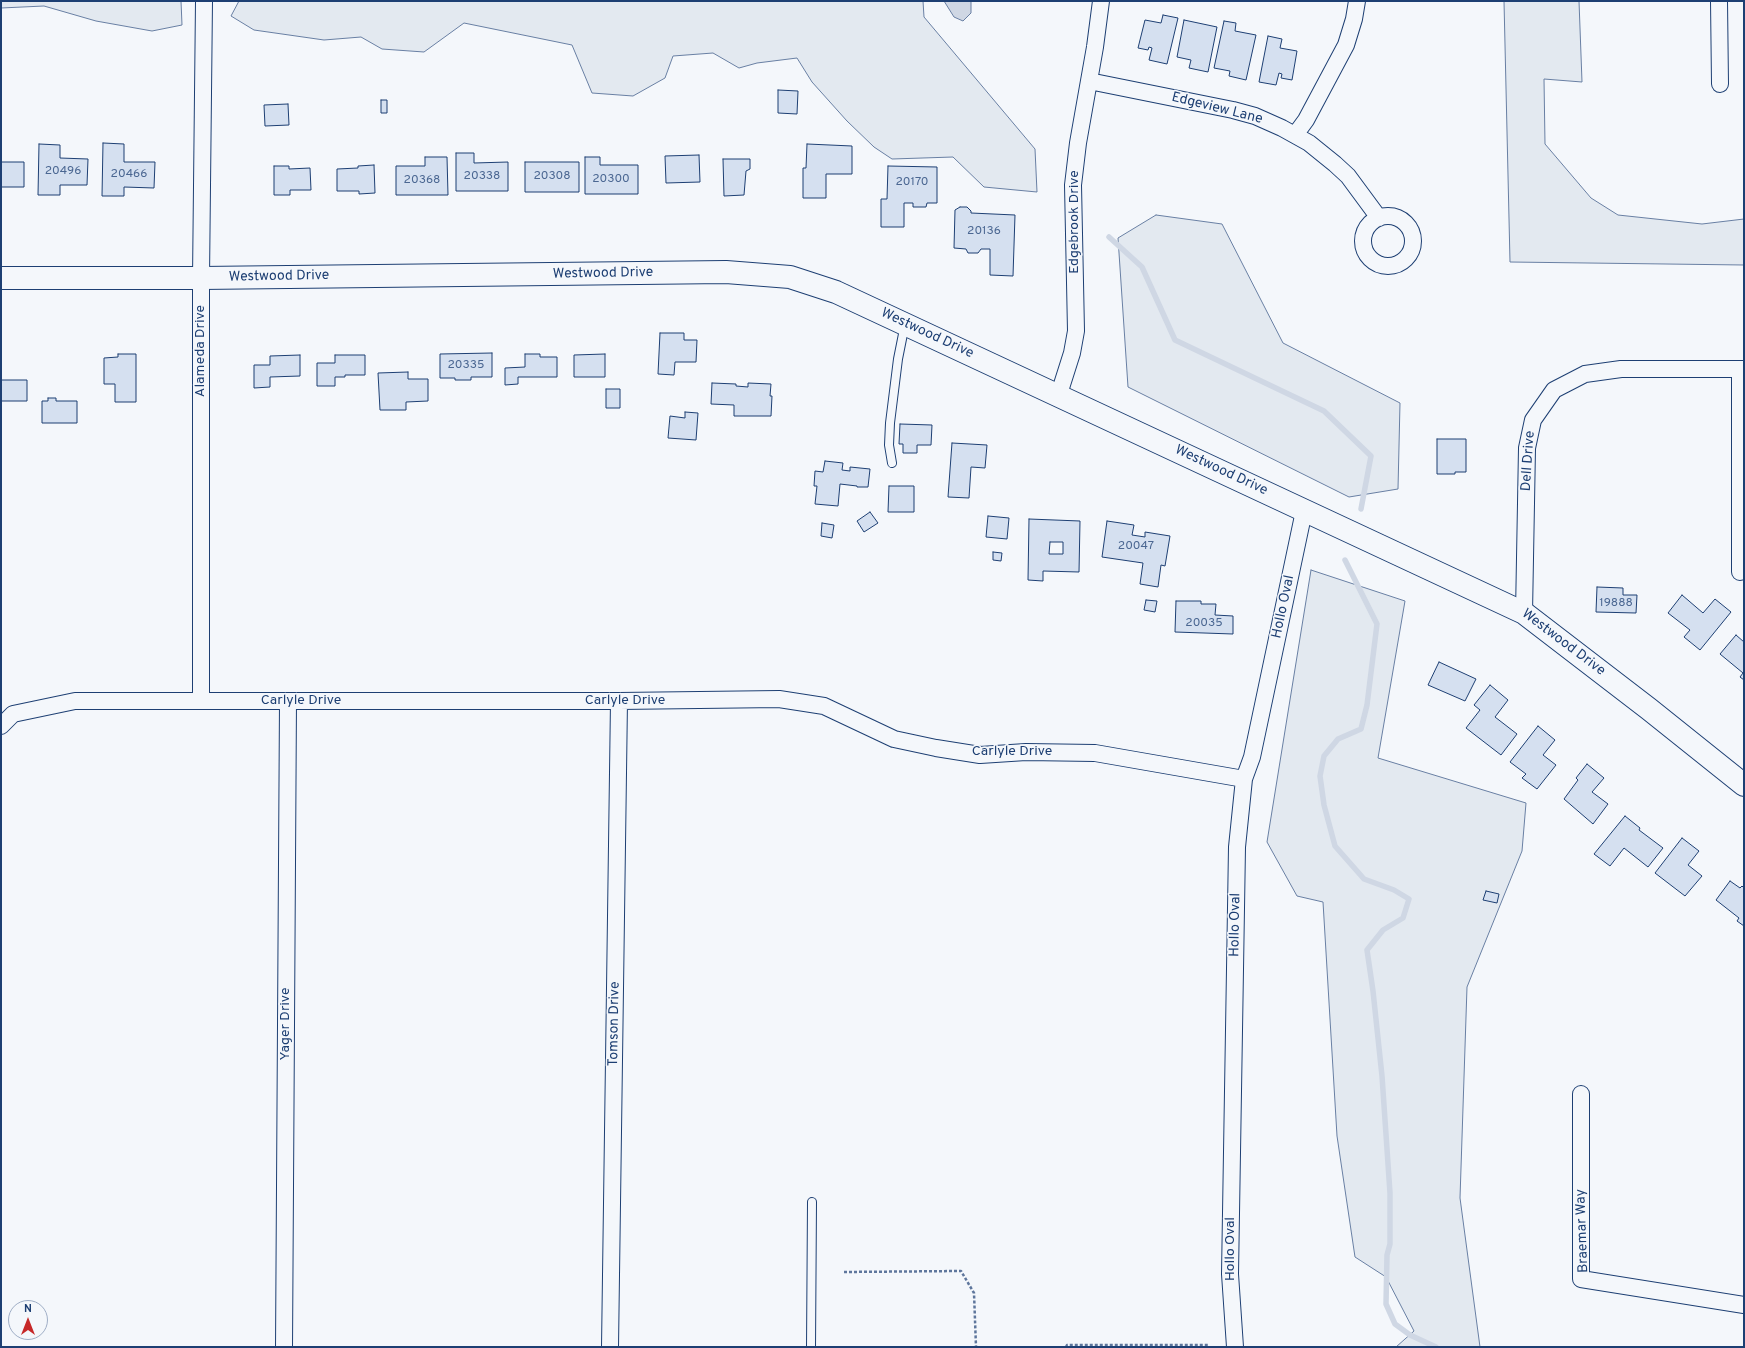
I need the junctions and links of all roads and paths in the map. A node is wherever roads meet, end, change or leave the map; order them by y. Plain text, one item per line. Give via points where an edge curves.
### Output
1 (204, 1) edge
2 (1101, 1) edge
3 (1357, 1) edge
4 (1719, 1) edge
5 (1089, 81) junction
6 (1720, 84) dead end
7 (1295, 135) junction
8 (1379, 218) dead end
9 (1, 278) edge
10 (201, 278) junction
11 (905, 324) junction
12 (1742, 369) edge
13 (1059, 394) junction
14 (892, 463) dead end
15 (1304, 511) junction
16 (1740, 572) dead end
17 (1524, 613) junction
18 (201, 702) junction
19 (288, 702) junction
20 (619, 702) junction
21 (1, 726) edge
22 (1244, 780) junction
23 (1744, 785) edge
24 (1581, 1094) dead end
25 (812, 1202) dead end
26 (844, 1272) dead end
27 (1744, 1305) edge
28 (1208, 1345) dead end
29 (284, 1347) edge
30 (610, 1347) edge
31 (811, 1347) edge
32 (976, 1347) edge
33 (1066, 1347) edge
34 (1235, 1347) edge

1 - 10 street, Alameda Drive
2 - 5 street, Edgebrook Drive
3 - 7 street via 1346,46 1306,120
4 - 6 street
5 - 7 street, Edgeview Lane via 1233,110 1269,121
5 - 13 street, Edgebrook Drive via 1073,185 1076,331
7 - 8 street, Edgeview Lane via 1348,176
9 - 10 street, Westwood Drive
10 - 11 street, Westwood Drive via 726,272 790,277 836,292
10 - 18 street, Alameda Drive
11 - 13 street, Westwood Drive
11 - 14 lane via 890,424 889,446
12 - 16 street
12 - 17 street, Dell Drive via 1621,369 1585,374 1554,390 1533,420 1527,448
13 - 15 street, Westwood Drive
15 - 17 street, Westwood Drive
15 - 22 street, Hollo Oval via 1252,757
17 - 23 street, Westwood Drive
18 - 19 street, Carlyle Drive
18 - 21 street, Carlyle Drive via 75,702 13,714
19 - 20 street, Carlyle Drive
19 - 29 street, Yager Drive
20 - 22 street, Carlyle Drive via 779,699 824,706 894,739 936,748 980,755 1026,752 1095,753
20 - 30 street, Tomson Drive
22 - 34 street, Hollo Oval via 1237,847 1230,1266
24 - 27 street, Braemar Way via 1581,1279
25 - 31 lane
26 - 32 path via 961,1271 974,1293
28 - 33 path

